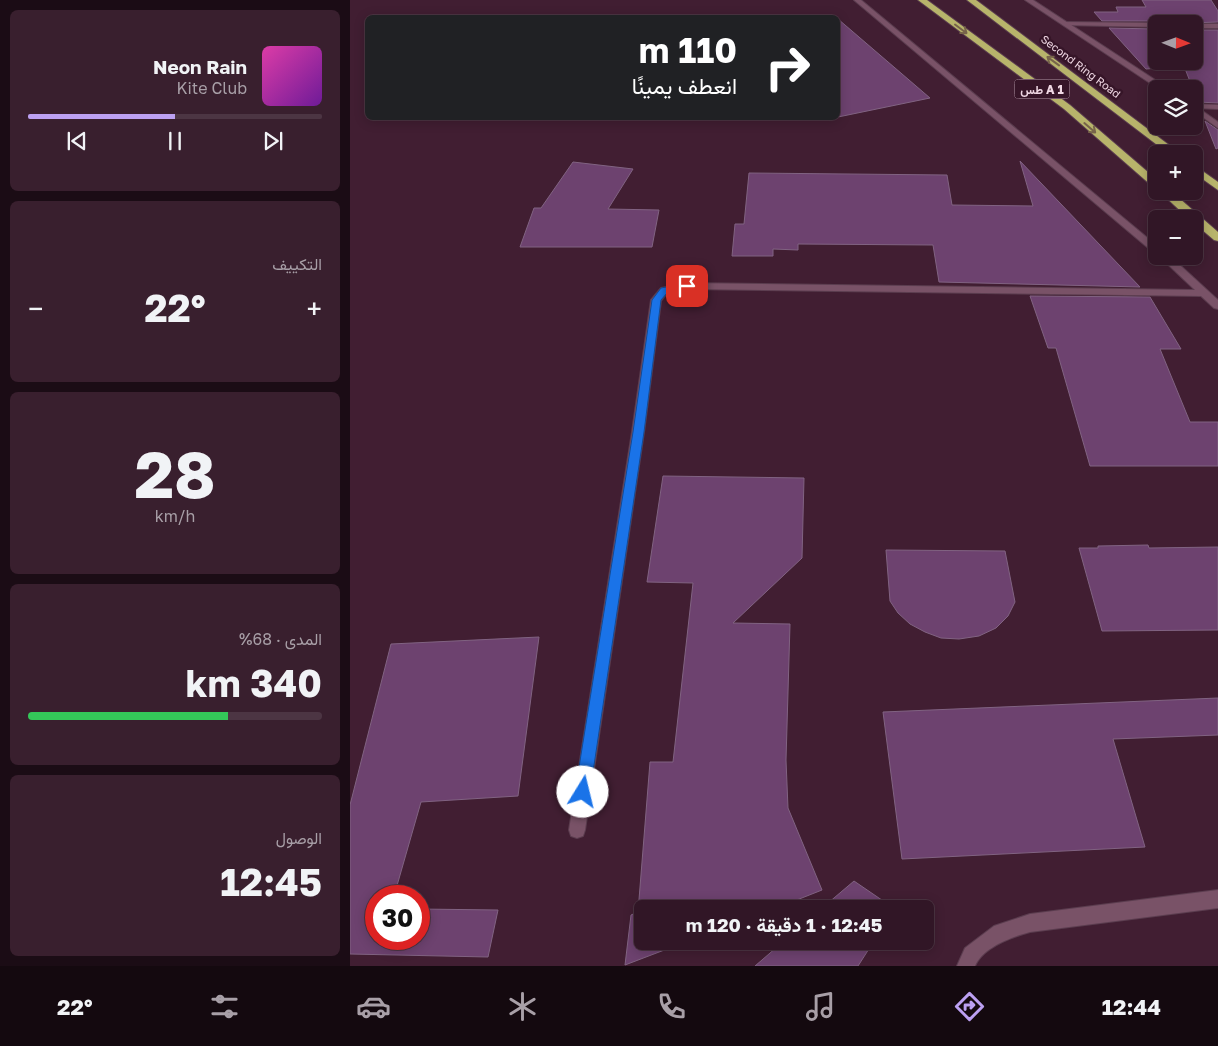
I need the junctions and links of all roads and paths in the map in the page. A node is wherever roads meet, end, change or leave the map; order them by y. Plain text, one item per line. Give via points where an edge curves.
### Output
1 (857, 0) edge
2 (922, 0) edge
3 (971, 0) edge
4 (1028, 0) edge
5 (1065, 24) junction
6 (1148, 25) edge
7 (1203, 26) edge
8 (1218, 26) edge
9 (1151, 80) edge
10 (1203, 107) edge
11 (1218, 107) edge
12 (1203, 114) edge
13 (1218, 126) edge
14 (1164, 145) edge
15 (1203, 175) edge
16 (1148, 177) edge
17 (1218, 187) edge
18 (1174, 200) edge
19 (1218, 238) edge
20 (1148, 243) edge
21 (1174, 265) edge
22 (1204, 293) junction
23 (1218, 306) edge
24 (577, 830) dead end
25 (1218, 899) edge
26 (966, 966) edge

1 - 20 street
2 -> 16 highway, طس A 1 via 1067,107
14 -> 3 highway, Second Ring Road / طس A 1
4 - 5 street
5 - 6 street
5 - 9 street
7 - 8 street
10 - 11 street
12 - 13 street
15 - 17 highway
18 - 19 highway
21 - 22 street
22 - 23 street
22 - 24 street via 687,286 665,290 656,300
25 - 26 street via 1030,923 1000,932 971,954

